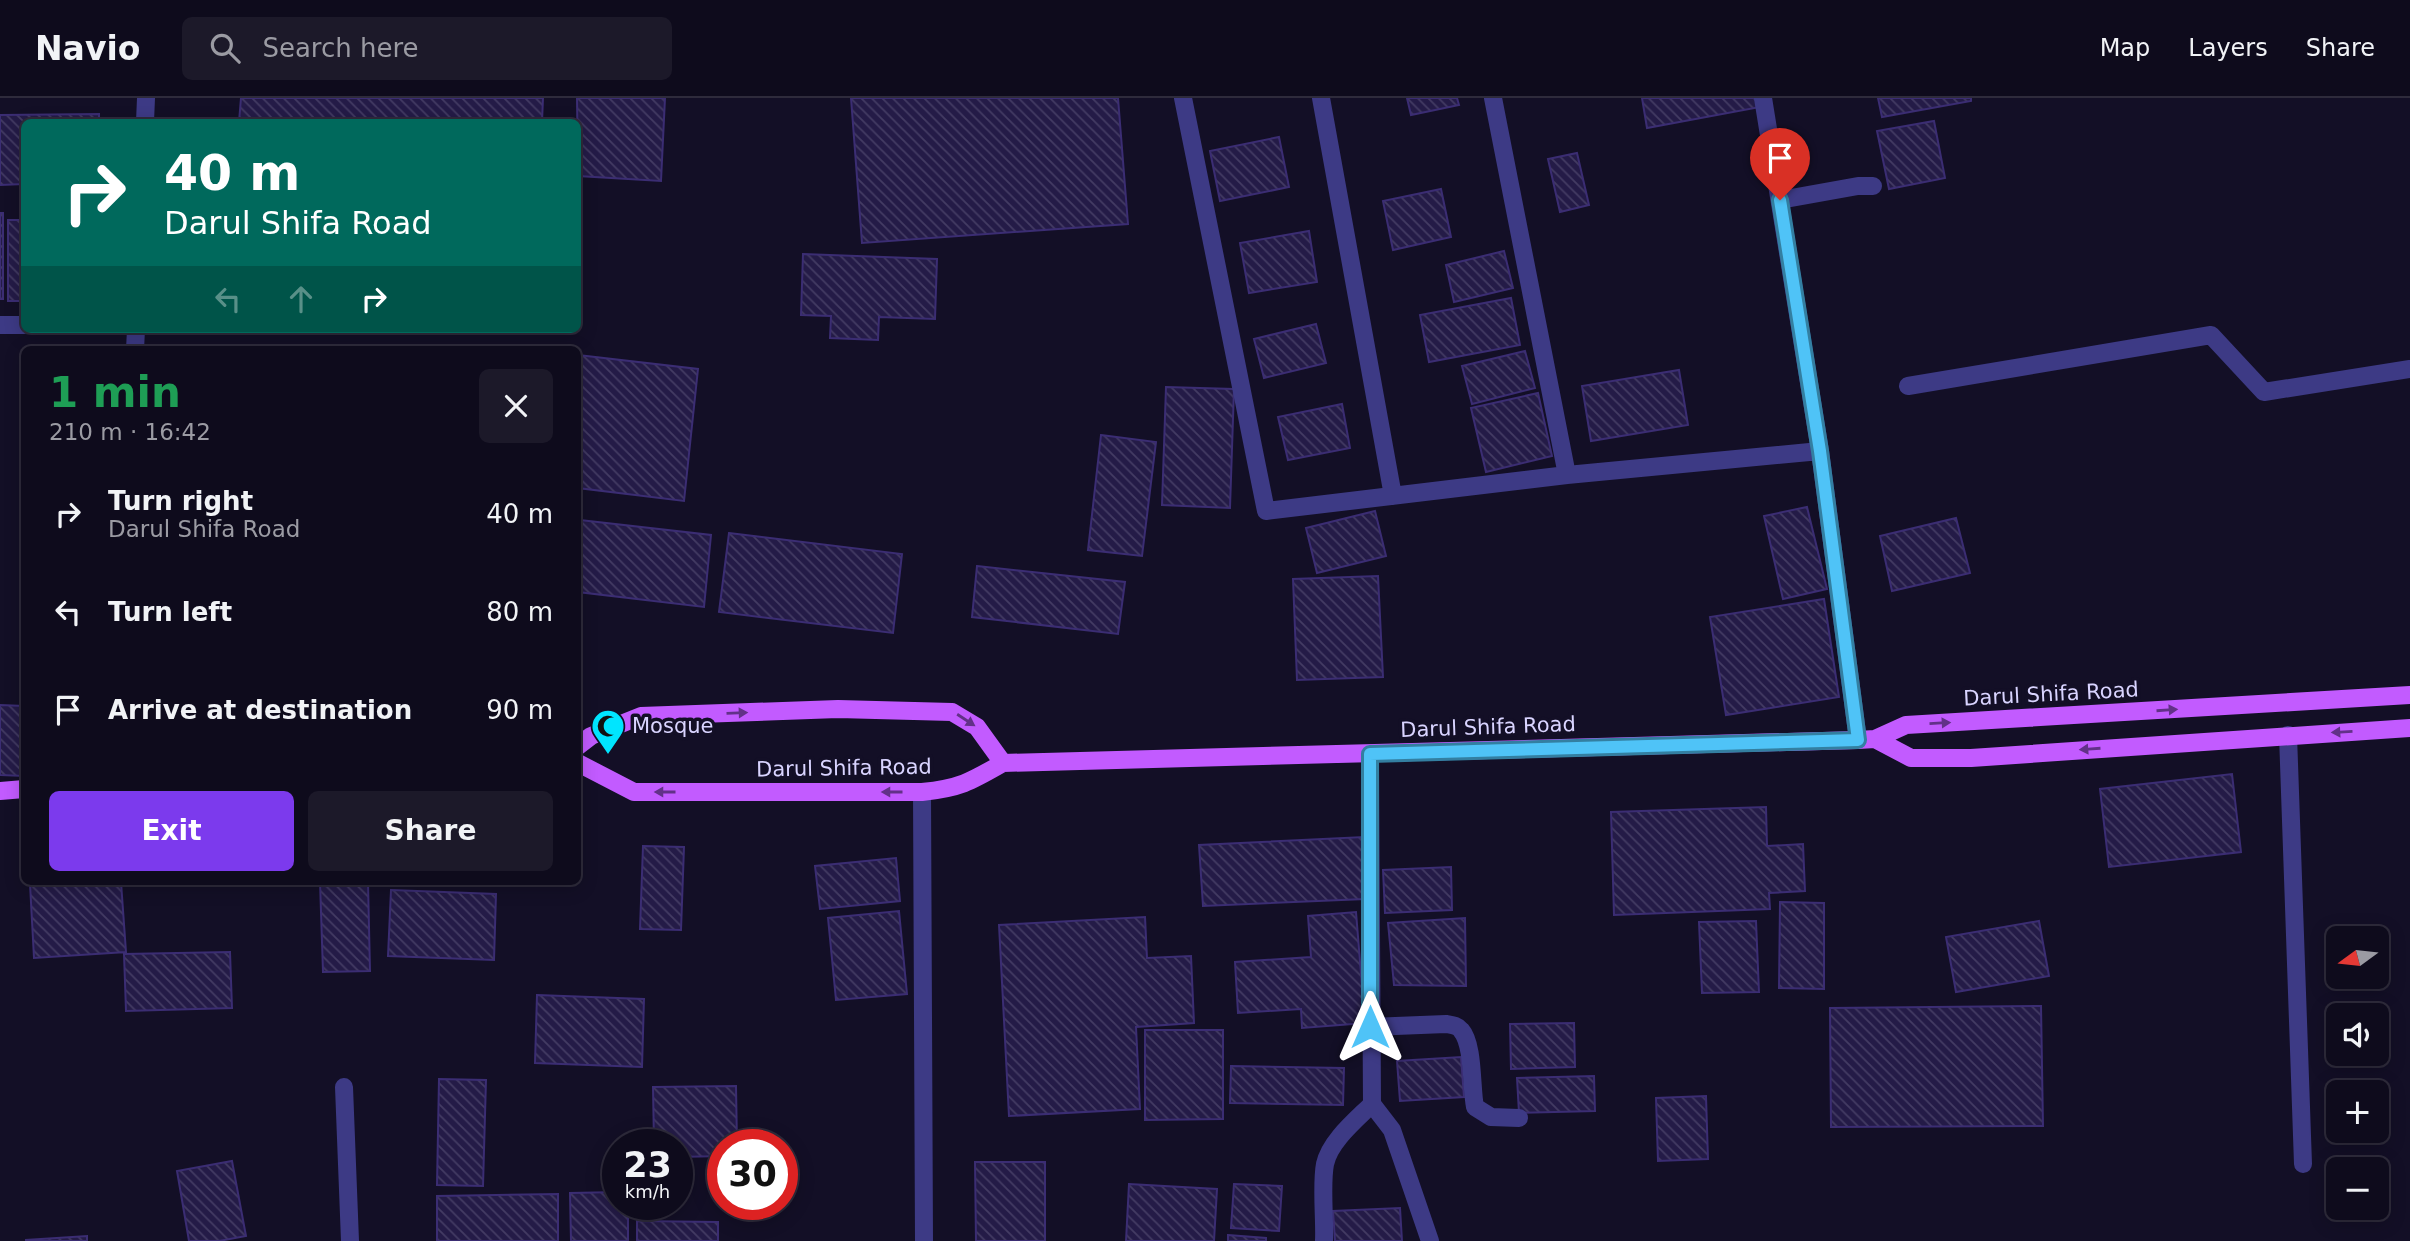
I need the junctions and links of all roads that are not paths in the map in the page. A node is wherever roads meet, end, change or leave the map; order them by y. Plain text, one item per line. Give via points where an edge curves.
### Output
1 (146, 98) edge
2 (1183, 98) edge
3 (1321, 98) edge
4 (1493, 98) edge
5 (1763, 98) edge
6 (145, 119) edge
7 (1872, 186) dead end
8 (1780, 200) junction
9 (0, 324) edge
10 (21, 325) edge
11 (2410, 369) edge
12 (1908, 386) dead end
13 (1820, 451) junction
14 (1567, 475) junction
15 (1392, 496) junction
16 (2410, 695) edge
17 (2410, 728) edge
18 (2288, 735) junction
19 (1866, 739) junction
20 (581, 744) edge
21 (1370, 754) junction
22 (1003, 763) junction
23 (581, 765) edge
24 (21, 789) edge
25 (0, 791) edge
26 (922, 792) junction
27 (1370, 1027) junction
28 (344, 1087) dead end
29 (1372, 1104) junction
30 (1519, 1118) dead end
31 (2303, 1164) dead end
32 (350, 1241) edge
33 (924, 1241) edge
34 (1324, 1241) edge
35 (1430, 1241) edge

1 - 6 street
2 - 15 street via 1266,511
3 - 15 street
4 - 14 street
5 - 8 street
7 - 8 street
8 - 13 street
9 - 10 street
11 - 12 street via 2264,392 2211,335
13 - 14 street
13 - 19 street
14 - 15 street
19 -> 16 main road, Darul Shifa Road via 1906,725
17 -> 18 main road
18 -> 19 main road via 1971,758 1911,758
18 - 31 street
19 - 21 main road, Darul Shifa Road
20 -> 22 main road via 641,716 838,709 952,712 977,727
21 - 22 main road, Darul Shifa Road
21 - 27 street
22 - 26 main road, Darul Shifa Road via 953,789
26 -> 23 main road, Darul Shifa Road via 634,792
24 - 25 main road
26 - 33 street
27 - 29 street
27 - 30 street via 1457,1026 1468,1049 1475,1107 1491,1117
28 - 32 street
29 - 34 street via 1343,1134 1325,1163
29 - 35 street via 1392,1130

